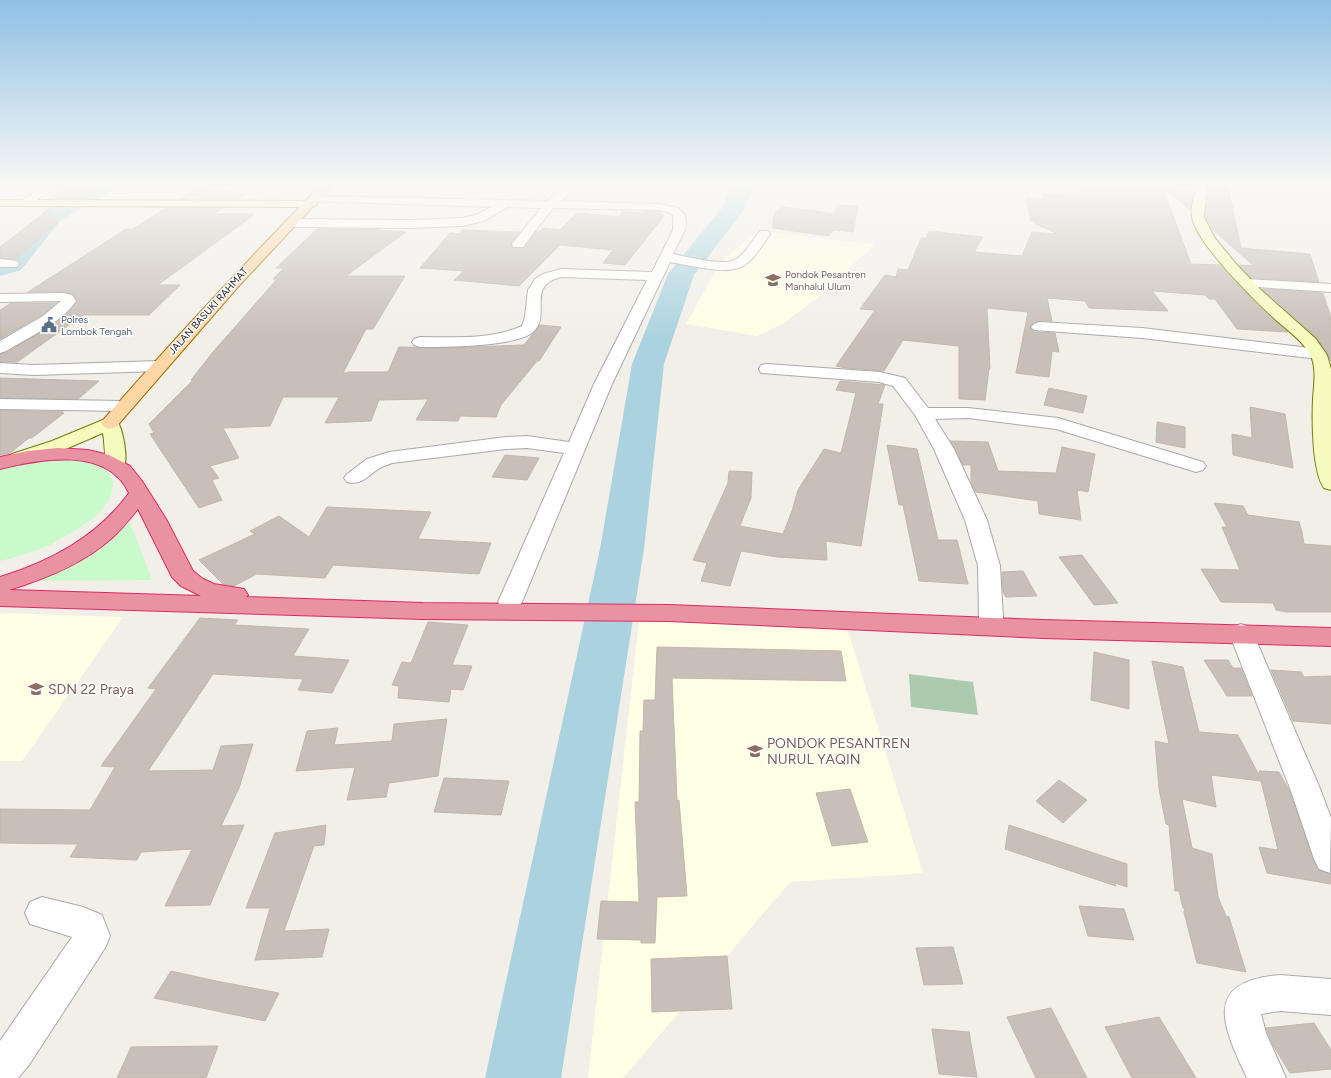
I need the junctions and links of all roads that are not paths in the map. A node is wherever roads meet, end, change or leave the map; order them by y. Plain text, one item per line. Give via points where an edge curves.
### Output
1 (279, 236) edge
2 (524, 236) edge
3 (676, 236) edge
4 (762, 236) edge
5 (1207, 236) edge
6 (518, 244) dead end
7 (665, 257) junction
8 (656, 276) junction
9 (1247, 283) junction
10 (1331, 288) edge
11 (0, 298) edge
12 (1039, 327) dead end
13 (420, 342) dead end
14 (0, 348) edge
15 (1324, 362) edge
16 (159, 366) junction
17 (0, 368) edge
18 (767, 369) dead end
19 (0, 404) edge
20 (124, 406) junction
21 (923, 414) junction
22 (110, 423) junction
23 (576, 449) junction
24 (4, 462) edge
25 (116, 465) junction
26 (1196, 466) dead end
27 (354, 478) dead end
28 (1331, 484) edge
29 (139, 493) junction
30 (0, 585) edge
31 (0, 598) edge
32 (510, 602) junction
33 (566, 608) junction
34 (669, 609) junction
35 (991, 618) junction
36 (1331, 626) edge
37 (1241, 633) junction
38 (1331, 637) edge
39 (1330, 859) dead end
40 (42, 913) dead end
41 (1331, 997) edge
42 (0, 1068) edge
43 (1267, 1078) edge

1 - 16 main road, JALAN BASUKI RAHMAT
2 - 6 street
3 - 7 street
4 - 7 street via 735,265
5 - 9 street
7 - 8 street
8 - 13 street via 561,273 552,275 544,278 538,285 531,324 526,330 485,339
8 - 23 street via 603,384
9 - 10 street
9 - 15 street via 1311,343
11 - 14 street via 63,297 69,301 49,318
12 - 15 street via 1135,333
15 - 28 street via 1323,444
16 - 17 street via 34,370
16 - 20 main road, JALAN BASUKI RAHMAT
18 - 21 street via 893,380 899,382
19 - 20 street
20 - 22 main road, JALAN BASUKI RAHMAT
21 - 26 street via 976,414 1058,424
21 - 35 street via 944,449 976,520 990,566
22 - 24 street via 59,445
22 - 25 street
23 - 27 street via 527,442 506,443 389,458 374,463
23 - 32 street
24 - 25 highway via 71,455 89,456
25 - 29 highway via 128,475
29 - 30 highway via 115,523 83,548 37,573
29 - 32 highway via 182,573 188,581 213,592 286,597
31 - 33 highway via 423,611
32 - 33 highway
33 - 34 highway
34 - 35 highway
34 - 37 highway via 1051,629
35 - 36 highway via 1252,622
37 - 38 highway
37 - 39 street via 1306,791
40 - 42 street via 84,923 90,927 93,936 16,1052
41 - 43 street via 1269,993 1248,999 1242,1010 1244,1023

